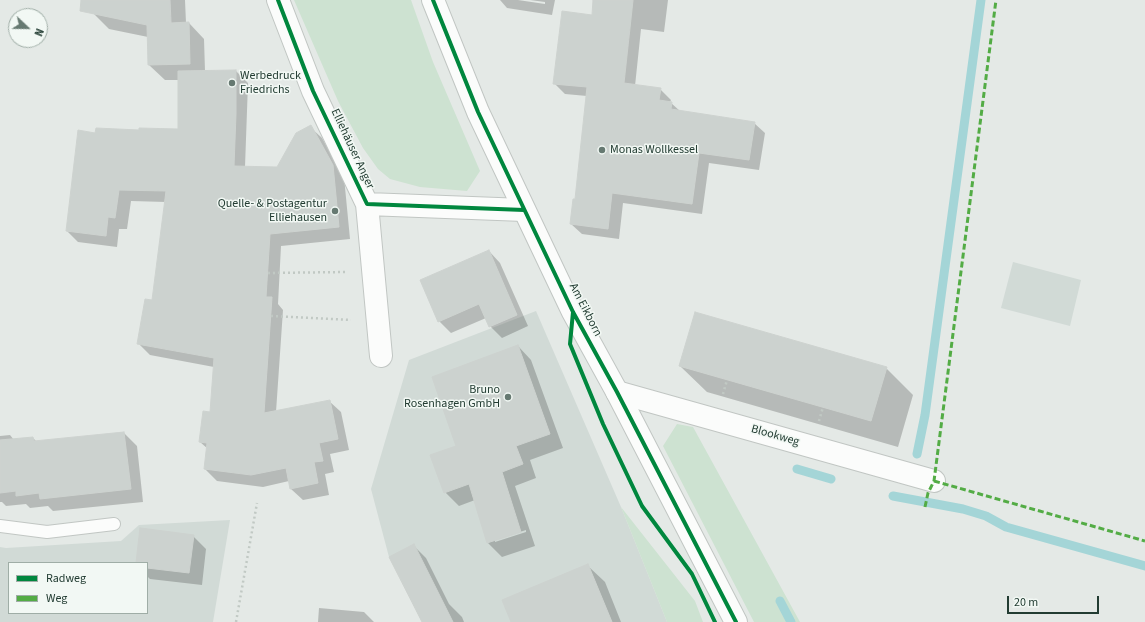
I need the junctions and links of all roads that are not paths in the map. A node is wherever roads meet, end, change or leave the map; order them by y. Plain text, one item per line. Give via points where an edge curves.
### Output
1 (278, 0) edge
2 (433, 0) edge
3 (367, 204) junction
4 (524, 210) junction
5 (381, 356) dead end
6 (617, 392) junction
7 (934, 481) dead end
8 (114, 524) dead end
9 (0, 526) edge
10 (736, 622) edge

1 - 3 street, Elliehäuser Anger via 313,91
2 - 4 street, Am Eikborn via 478,112
3 - 4 street, Elliehäuser Anger
3 - 5 street, Elliehäuser Anger
4 - 6 street, Am Eikborn via 573,312
6 - 7 street, Blookweg
6 - 10 street, Am Eikborn
8 - 9 lane via 47,532

